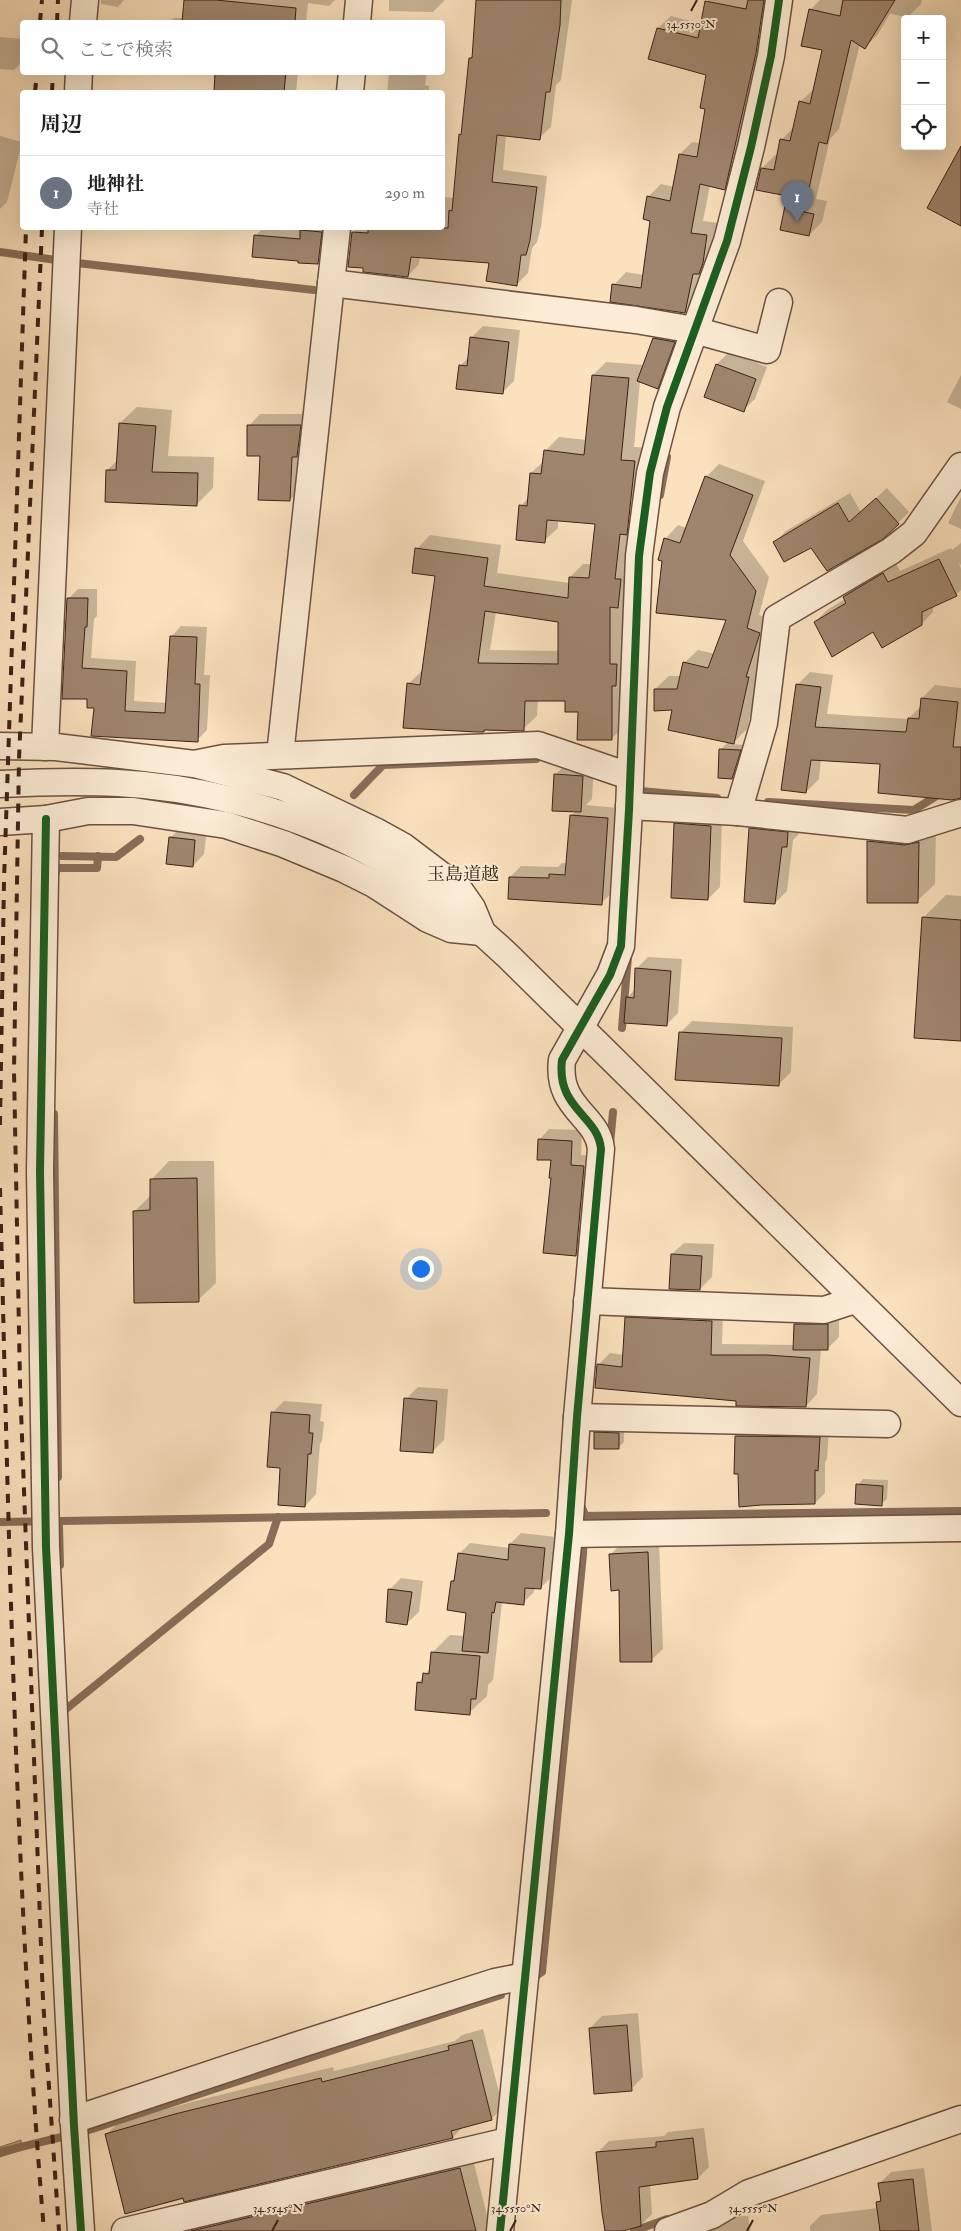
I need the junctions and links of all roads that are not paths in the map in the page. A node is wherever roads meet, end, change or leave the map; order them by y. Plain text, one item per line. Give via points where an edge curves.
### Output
1 (85, 0) edge
2 (359, 0) edge
3 (779, 0) edge
4 (83, 20) edge
5 (357, 20) edge
6 (80, 75) edge
7 (352, 75) edge
8 (78, 90) edge
9 (350, 90) edge
10 (68, 230) edge
11 (337, 230) edge
12 (332, 283) junction
13 (779, 302) dead end
14 (694, 330) junction
15 (961, 466) edge
16 (0, 746) edge
17 (44, 746) junction
18 (280, 756) junction
19 (194, 764) junction
20 (629, 776) junction
21 (0, 784) edge
22 (629, 806) junction
23 (738, 812) junction
24 (961, 813) edge
25 (46, 819) junction
26 (0, 822) edge
27 (482, 932) junction
28 (581, 1026) junction
29 (855, 1300) junction
30 (595, 1301) junction
31 (961, 1403) edge
32 (585, 1417) junction
33 (887, 1424) dead end
34 (961, 1528) edge
35 (580, 1534) junction
36 (525, 1976) junction
37 (961, 2119) edge
38 (78, 2124) junction
39 (508, 2141) junction
40 (81, 2231) edge
41 (124, 2231) edge
42 (500, 2231) edge
43 (668, 2231) edge

1 - 4 street
2 - 5 street
3 - 14 street via 767,74 727,241
6 - 8 street
7 - 9 street
10 - 17 street
11 - 12 street
12 - 14 street
12 - 18 street
13 - 14 street via 766,350
14 - 20 street via 667,407 650,473 639,556
15 - 23 street via 914,533 892,551 777,618 764,724
16 - 17 street
17 - 19 street
18 - 19 street via 224,758
18 - 20 street via 538,745
19 - 27 street via 283,787 375,830 404,847 458,888 472,908
20 - 22 street
21 - 27 street via 118,783 211,796 255,806 345,840 384,861
22 - 23 street
22 - 28 street via 621,946 610,975
23 - 24 street via 907,830
25 - 26 street
25 - 27 street via 88,811 133,811 226,825 344,869 428,919 451,929
25 - 38 street via 40,1171 45,1512
27 - 28 street
28 - 29 street
28 - 30 street via 562,1060 560,1072 569,1100 600,1143
29 - 30 street via 824,1310
29 - 31 street
30 - 32 street
32 - 33 street
32 - 35 street
34 - 35 street
35 - 36 street
36 - 38 street via 495,1982 307,2042
36 - 39 street
37 - 43 street via 749,2193 712,2215
38 - 40 street
39 - 41 street
39 - 42 street

